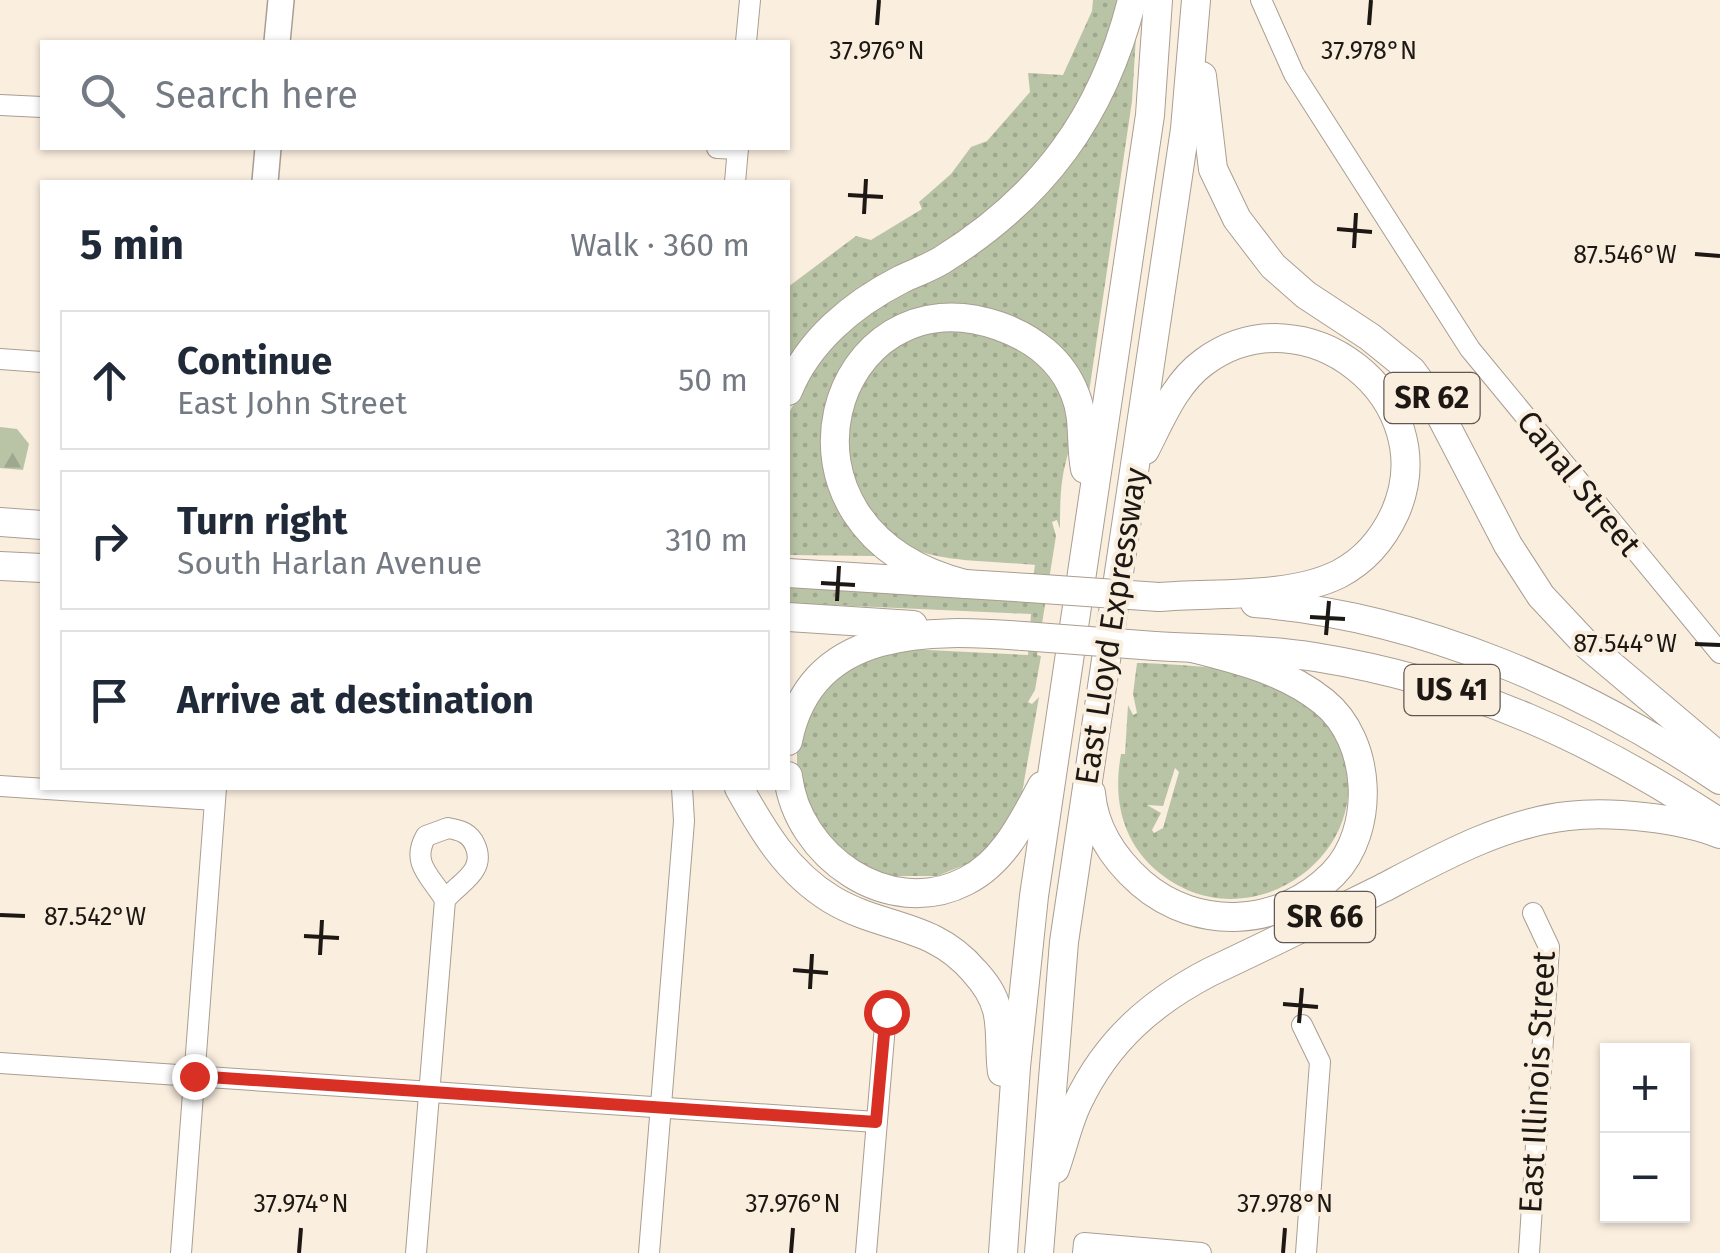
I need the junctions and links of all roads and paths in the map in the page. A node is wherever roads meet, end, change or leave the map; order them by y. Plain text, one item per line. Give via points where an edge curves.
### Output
1 (281, 0) edge
2 (750, 0) edge
3 (1132, 0) edge
4 (1158, 0) edge
5 (1261, 0) edge
6 (1196, 12) edge
7 (277, 40) edge
8 (746, 40) edge
9 (0, 105) edge
10 (40, 108) edge
11 (268, 150) edge
12 (738, 150) edge
13 (265, 180) edge
14 (736, 180) edge
15 (0, 359) edge
16 (40, 362) edge
17 (790, 388) edge
18 (1135, 469) junction
19 (1092, 499) junction
20 (0, 522) edge
21 (40, 524) edge
22 (0, 566) edge
23 (40, 568) edge
24 (790, 573) edge
25 (966, 584) junction
26 (1158, 597) junction
27 (790, 617) edge
28 (1024, 636) junction
29 (1192, 648) junction
30 (1720, 653) edge
31 (790, 735) edge
32 (1720, 756) edge
33 (1052, 766) junction
34 (1090, 766) junction
35 (1720, 780) edge
36 (790, 784) edge
37 (0, 786) edge
38 (40, 787) edge
39 (108, 790) edge
40 (682, 790) edge
41 (740, 790) edge
42 (215, 794) edge
43 (1720, 824) edge
44 (1720, 834) edge
45 (445, 900) dead end
46 (1532, 913) dead end
47 (886, 1012) dead end
48 (1302, 1025) dead end
49 (0, 1063) edge
50 (194, 1076) junction
51 (429, 1092) junction
52 (660, 1107) junction
53 (876, 1122) junction
54 (1011, 1133) junction
55 (1043, 1198) junction
56 (1083, 1248) edge
57 (181, 1253) edge
58 (416, 1253) edge
59 (649, 1253) edge
60 (866, 1253) edge
61 (1003, 1253) edge
62 (1039, 1253) edge
63 (1201, 1253) edge
64 (1306, 1253) edge
65 (1529, 1253) edge

1 - 7 main road
2 - 8 street
3 - 17 highway via 1106,80 1022,201 937,264 857,306 816,342
4 - 19 highway, East Lloyd Expressway via 1150,115
5 - 30 street, Canal Street via 1294,74 1436,299
6 - 18 highway, East Lloyd Expressway
6 - 32 highway, SR 62 via 1214,169 1238,219 1272,266 1306,296 1412,371 1542,596 1586,644
9 - 10 street
11 - 13 main road
12 - 14 street
15 - 16 street
18 - 26 highway via 1171,400 1205,361 1266,340 1318,345 1358,366 1385,395 1402,438 1406,483 1394,514 1375,546 1341,573 1278,590
18 - 34 highway, East Lloyd Expressway
19 - 25 highway via 1076,395 1060,365 1037,345 1016,332 968,320 927,322 888,336 860,362 841,400 836,472 853,510 883,544 918,568
19 - 33 highway, East Lloyd Expressway
20 - 21 highway
22 - 23 highway
24 - 25 highway, US 41
25 - 26 highway, US 41, bridge
26 - 35 highway, US 41 via 1288,606 1408,632 1565,691
27 - 28 highway, US 41
28 - 29 highway, US 41, bridge
28 - 31 highway via 968,632 867,645 818,678
29 - 34 highway via 1277,673 1327,704 1345,725 1357,748 1362,799 1350,848 1336,872 1294,904 1250,918 1207,915 1166,900 1131,874 1105,842
29 - 43 highway, US 41 via 1310,656 1485,700 1578,738
33 - 36 highway via 1001,852 966,881 914,892 874,884 826,857 797,813
33 - 54 highway, East Lloyd Expressway
34 - 55 highway, East Lloyd Expressway via 1064,942
37 - 38 street
39 - 42 street
40 - 52 street
41 - 54 highway via 774,848 816,889 867,916 929,934 990,990
42 - 50 street
44 - 55 highway, SR 66 via 1609,815 1520,826 1172,992 1106,1053 1077,1103
45 - 51 street
46 - 65 street, East Illinois Street via 1550,947
47 - 53 street
48 - 64 street via 1320,1062
49 - 50 street
50 - 51 street
50 - 57 street
51 - 52 street
51 - 58 street
52 - 53 street
52 - 59 street
53 - 60 street
54 - 61 highway, East Lloyd Expressway
55 - 62 highway, East Lloyd Expressway / SR 66
56 - 63 street

